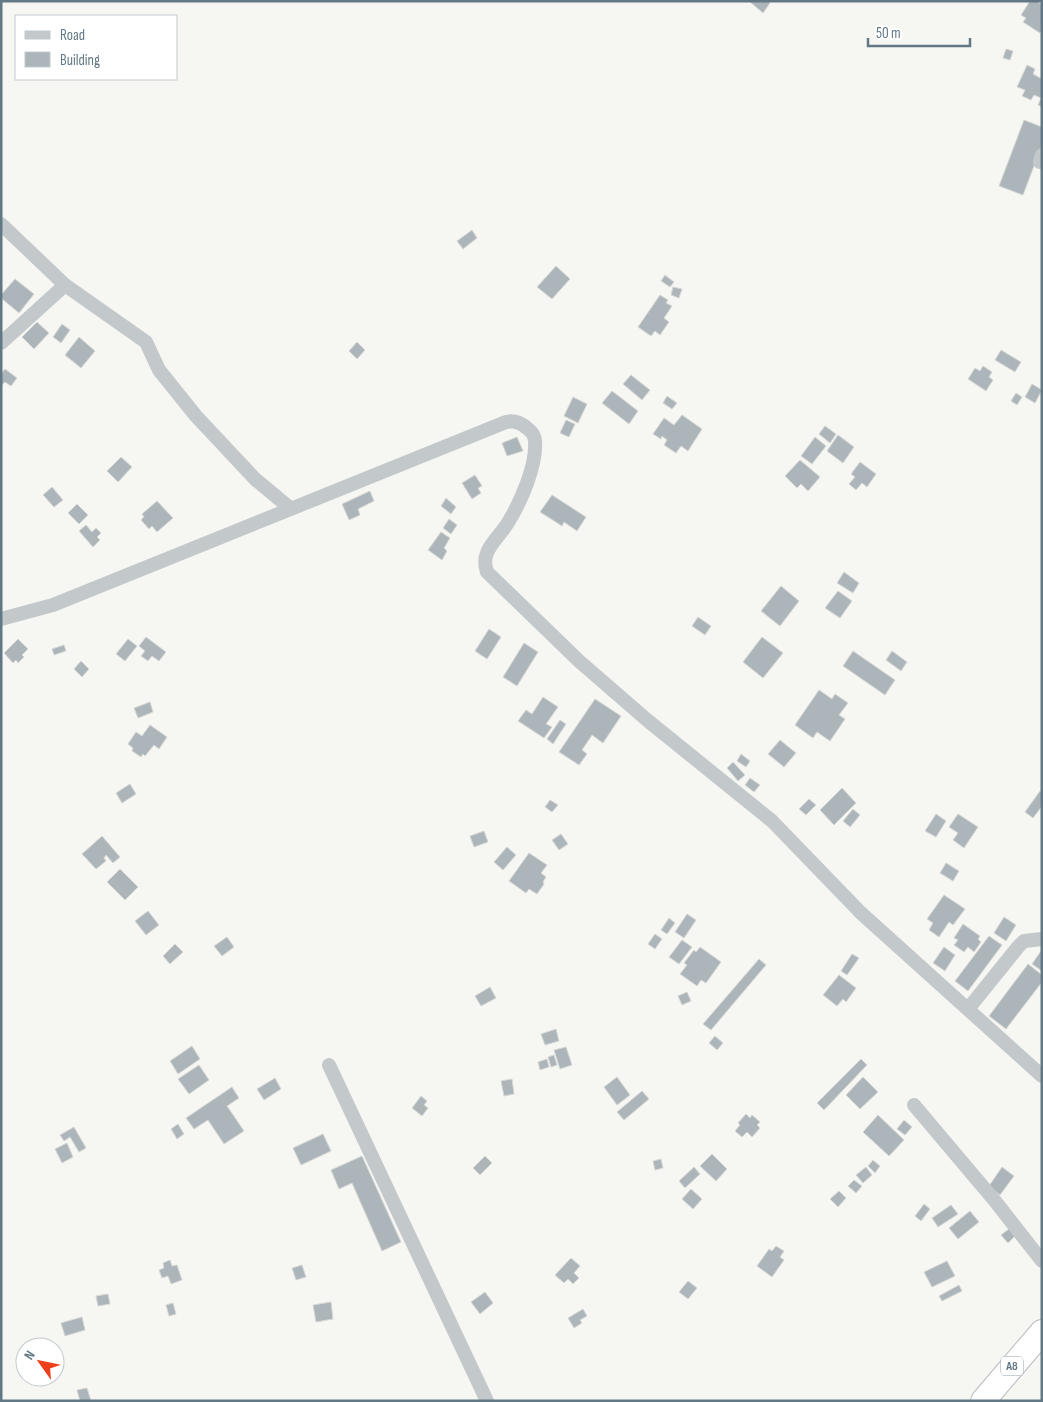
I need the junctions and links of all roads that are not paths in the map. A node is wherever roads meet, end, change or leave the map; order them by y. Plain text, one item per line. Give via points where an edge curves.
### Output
1 (1, 224) edge
2 (65, 285) junction
3 (1, 343) edge
4 (291, 509) junction
5 (1, 619) edge
6 (1042, 939) edge
7 (968, 1009) junction
8 (329, 1065) dead end
9 (1042, 1076) edge
10 (914, 1105) dead end
11 (1042, 1261) edge
12 (1042, 1332) edge
13 (487, 1401) edge
14 (983, 1401) edge

1 - 2 street
2 - 3 street
2 - 4 street via 146,342 158,370 196,416 255,479
4 - 5 street via 53,605
4 - 7 street via 506,422 524,426 536,439 529,478 509,521 487,553 484,564 487,572 647,720 772,821 861,913
6 - 7 street via 1024,941
7 - 9 street
8 - 13 street
10 - 11 street
12 - 14 highway, A8

